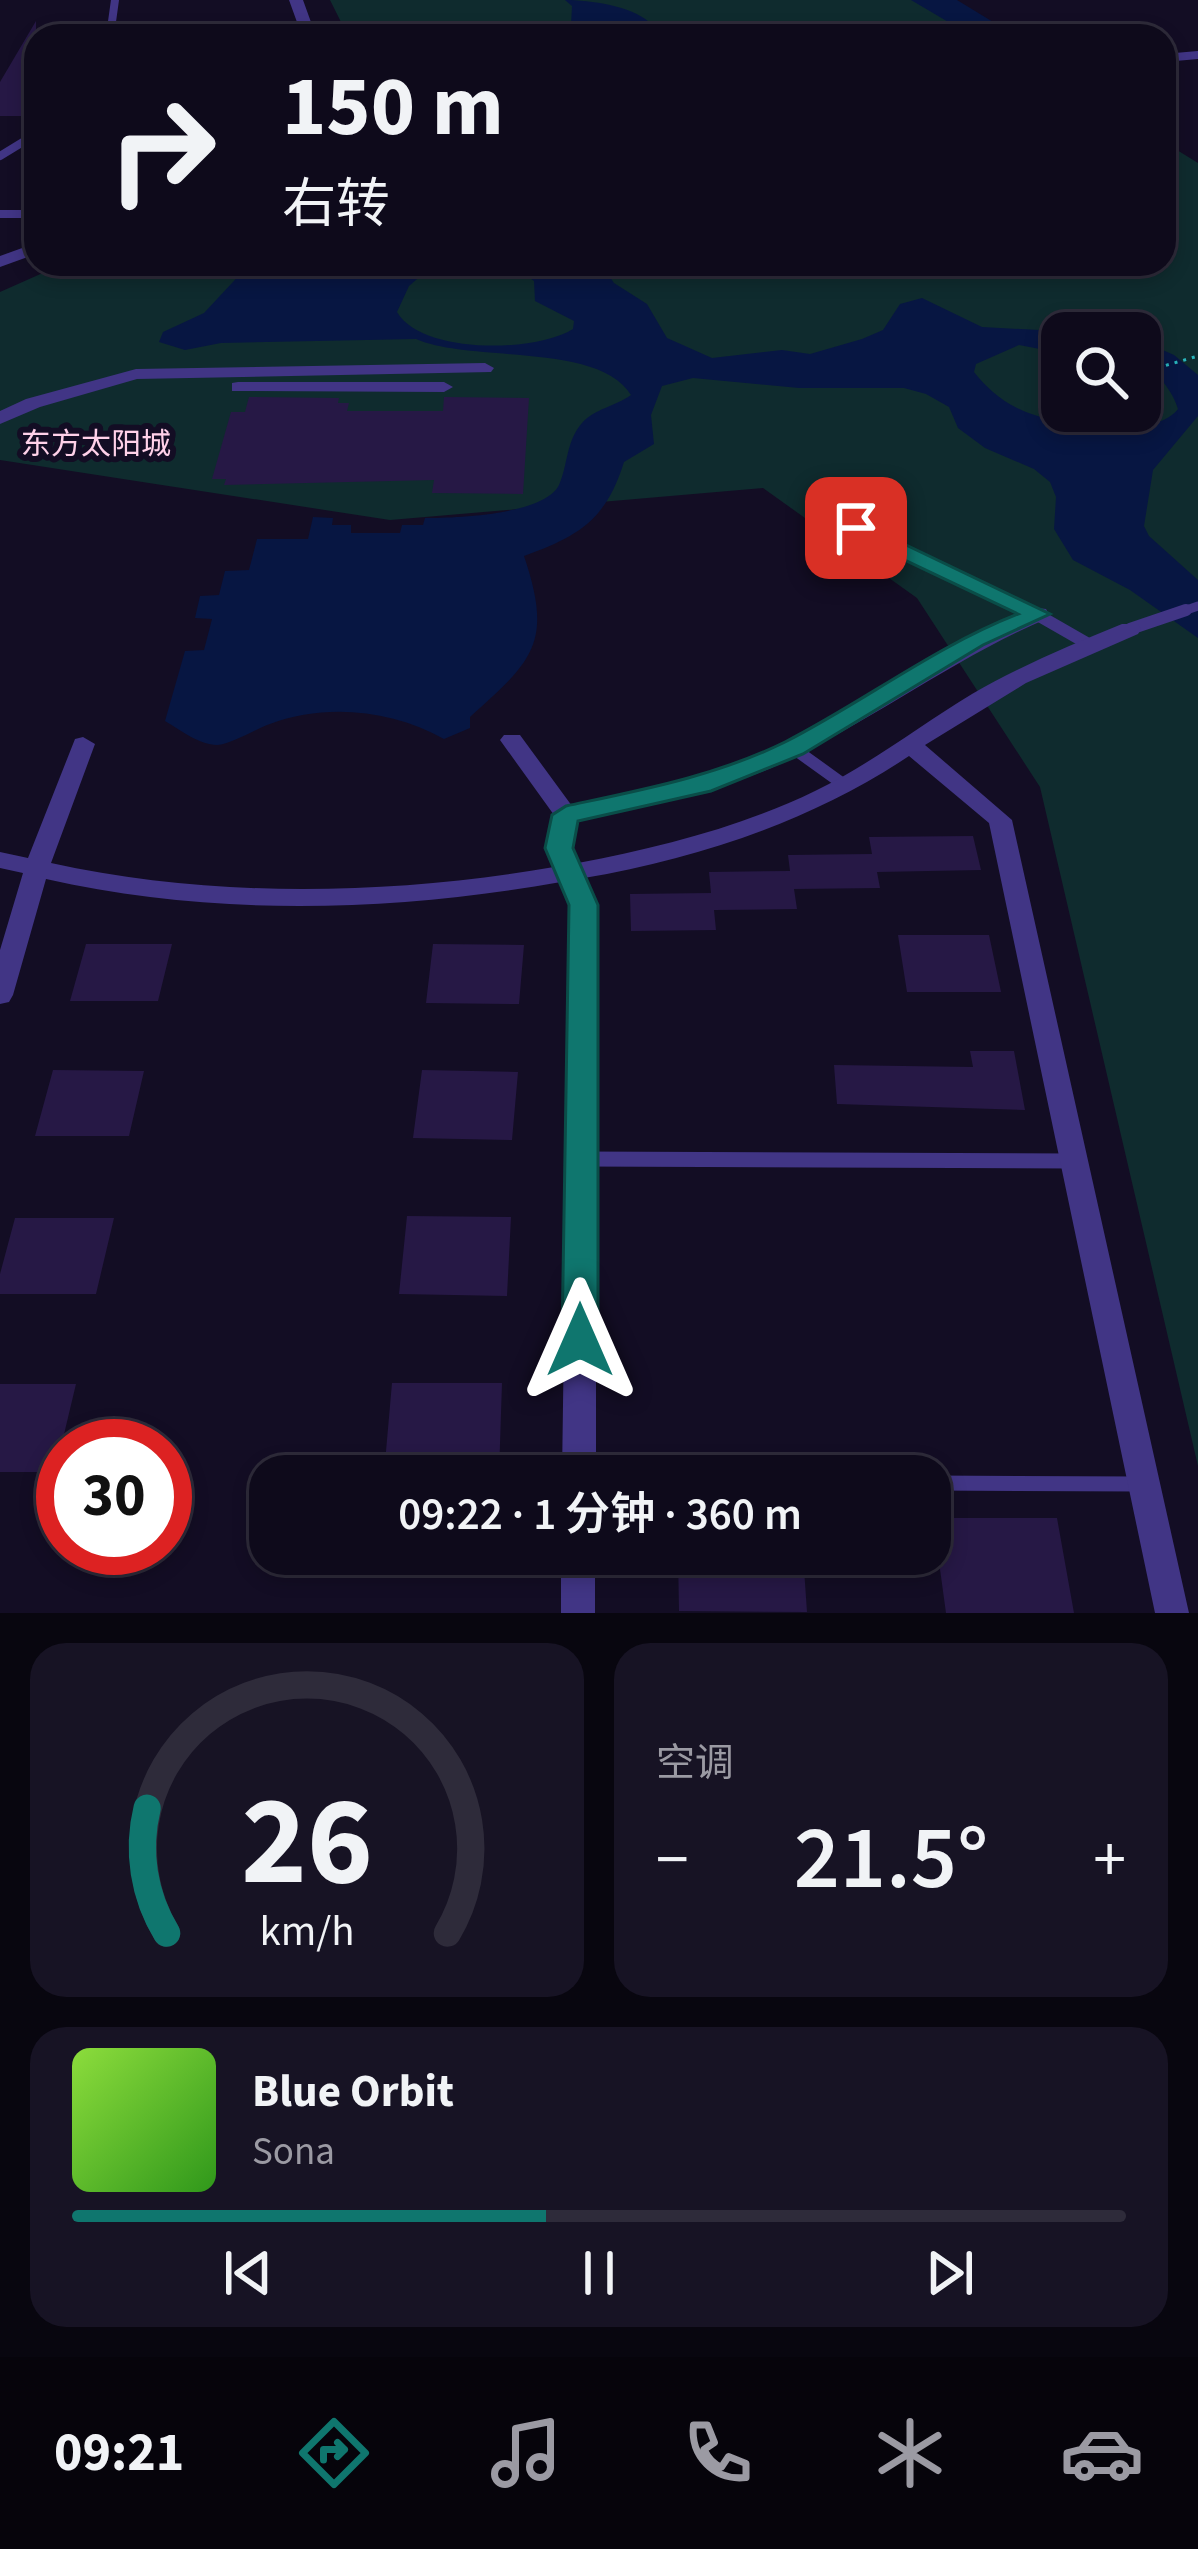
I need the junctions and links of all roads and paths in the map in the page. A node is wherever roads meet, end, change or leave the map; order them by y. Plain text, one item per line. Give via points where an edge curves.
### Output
1 (1198, 356) edge
2 (1161, 367) edge
3 (485, 368) dead end
4 (444, 386) dead end
5 (0, 420) edge
6 (856, 528) dead end
7 (1198, 606) edge
8 (1038, 614) junction
9 (1130, 629) joint
10 (1090, 644) junction
11 (512, 740) dead end
12 (83, 744) dead end
13 (909, 744) junction
14 (794, 748) junction
15 (844, 784) junction
16 (566, 815) junction
17 (0, 860) edge
18 (37, 871) junction
19 (572, 875) junction
20 (0, 994) edge
21 (581, 1159) junction
22 (1074, 1161) junction
23 (579, 1455) edge
24 (951, 1483) edge
25 (1143, 1484) junction
26 (578, 1575) edge
27 (578, 1613) edge
28 (1172, 1613) edge

1 - 2 path
3 - 5 street via 136,374
4 - 5 street via 155,387
6 - 8 lane
7 - 9 lane
8 - 10 lane
8 - 14 street via 974,640
9 - 10 street
10 - 13 street
11 - 16 street
12 - 18 street
13 - 15 street
13 - 22 street via 1000,820
14 - 15 lane
14 - 16 street via 701,785
15 - 19 street via 739,830
16 - 19 street via 559,848
17 - 18 street
18 - 19 street via 313,896
18 - 20 street
19 - 21 street via 583,905
21 - 22 lane
21 - 23 street
22 - 25 street
24 - 25 lane
25 - 28 street
26 - 27 street

